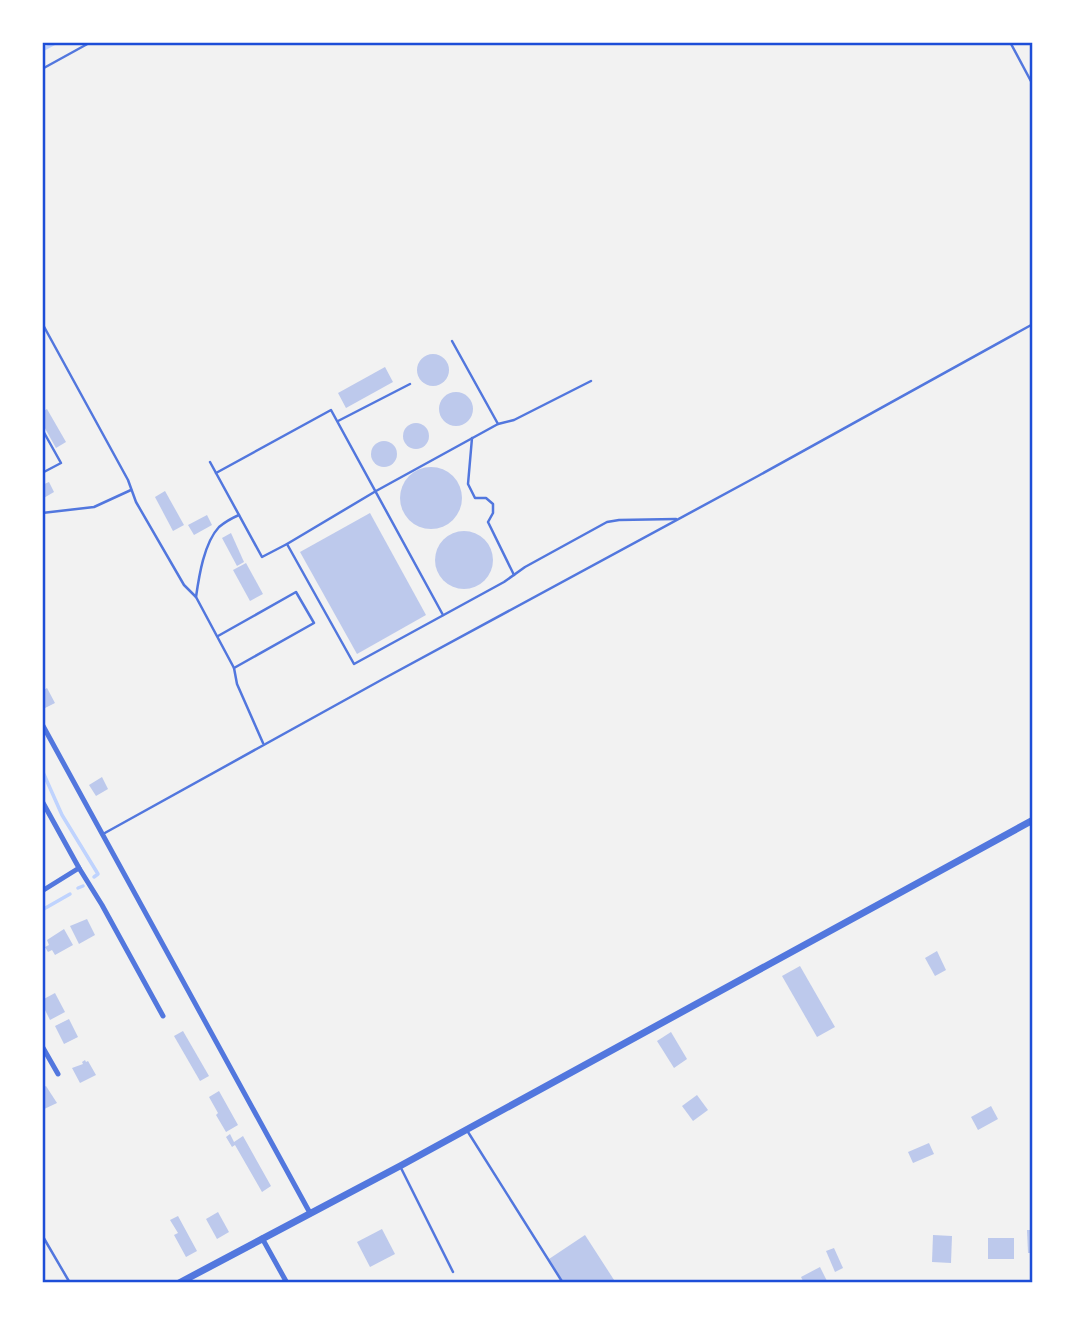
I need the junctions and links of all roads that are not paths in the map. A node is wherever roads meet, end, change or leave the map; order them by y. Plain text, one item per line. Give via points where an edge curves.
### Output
1 (91, 42) edge
2 (1010, 42) edge
3 (42, 69) edge
4 (1033, 85) edge
5 (42, 323) edge
6 (1033, 324) edge
7 (452, 341) dead end
8 (591, 381) dead end
9 (410, 384) dead end
10 (338, 422) junction
11 (498, 424) junction
12 (42, 429) edge
13 (472, 438) junction
14 (210, 462) dead end
15 (42, 473) edge
16 (216, 473) junction
17 (131, 490) junction
18 (376, 491) junction
19 (42, 513) edge
20 (239, 515) junction
21 (679, 519) junction
22 (287, 544) junction
23 (514, 575) junction
24 (196, 597) junction
25 (443, 615) junction
26 (217, 636) junction
27 (234, 668) junction
28 (42, 724) edge
29 (264, 744) junction
30 (42, 800) edge
31 (1033, 820) edge
32 (103, 834) junction
33 (79, 868) junction
34 (42, 891) edge
35 (163, 1016) dead end
36 (42, 1046) edge
37 (58, 1074) dead end
38 (467, 1129) junction
39 (400, 1166) junction
40 (310, 1213) junction
41 (42, 1235) edge
42 (262, 1238) junction
43 (453, 1272) dead end
44 (71, 1283) edge
45 (178, 1283) edge
46 (287, 1283) edge
47 (563, 1283) edge
48 (950, 1283) edge
49 (956, 1283) edge

1 - 3 lane
2 - 4 lane
5 - 17 lane
6 - 21 lane
7 - 11 lane
8 - 11 lane
9 - 10 lane
10 - 16 lane via 331,410
10 - 18 lane
11 - 13 lane
12 - 15 lane via 61,463
13 - 18 lane
13 - 23 lane via 468,484 475,498 493,504 488,522
14 - 16 lane
16 - 20 lane
17 - 19 lane via 94,507
17 - 24 lane via 184,585
18 - 22 lane
18 - 25 lane
20 - 22 lane via 262,557
20 - 24 lane via 217,529
21 - 23 lane via 607,522
21 - 29 lane
22 - 25 lane via 354,664
23 - 25 lane
24 - 26 lane
26 - 27 lane
26 - 27 lane via 296,592 314,623
27 - 29 lane
28 - 32 street
29 - 32 lane
30 - 33 street
31 - 38 street
32 - 40 street
33 - 34 street
33 - 35 street
36 - 37 street
38 - 39 street
38 - 47 lane
39 - 40 street
39 - 43 lane
40 - 42 street
41 - 44 lane
42 - 45 street
42 - 46 street
48 - 49 street

